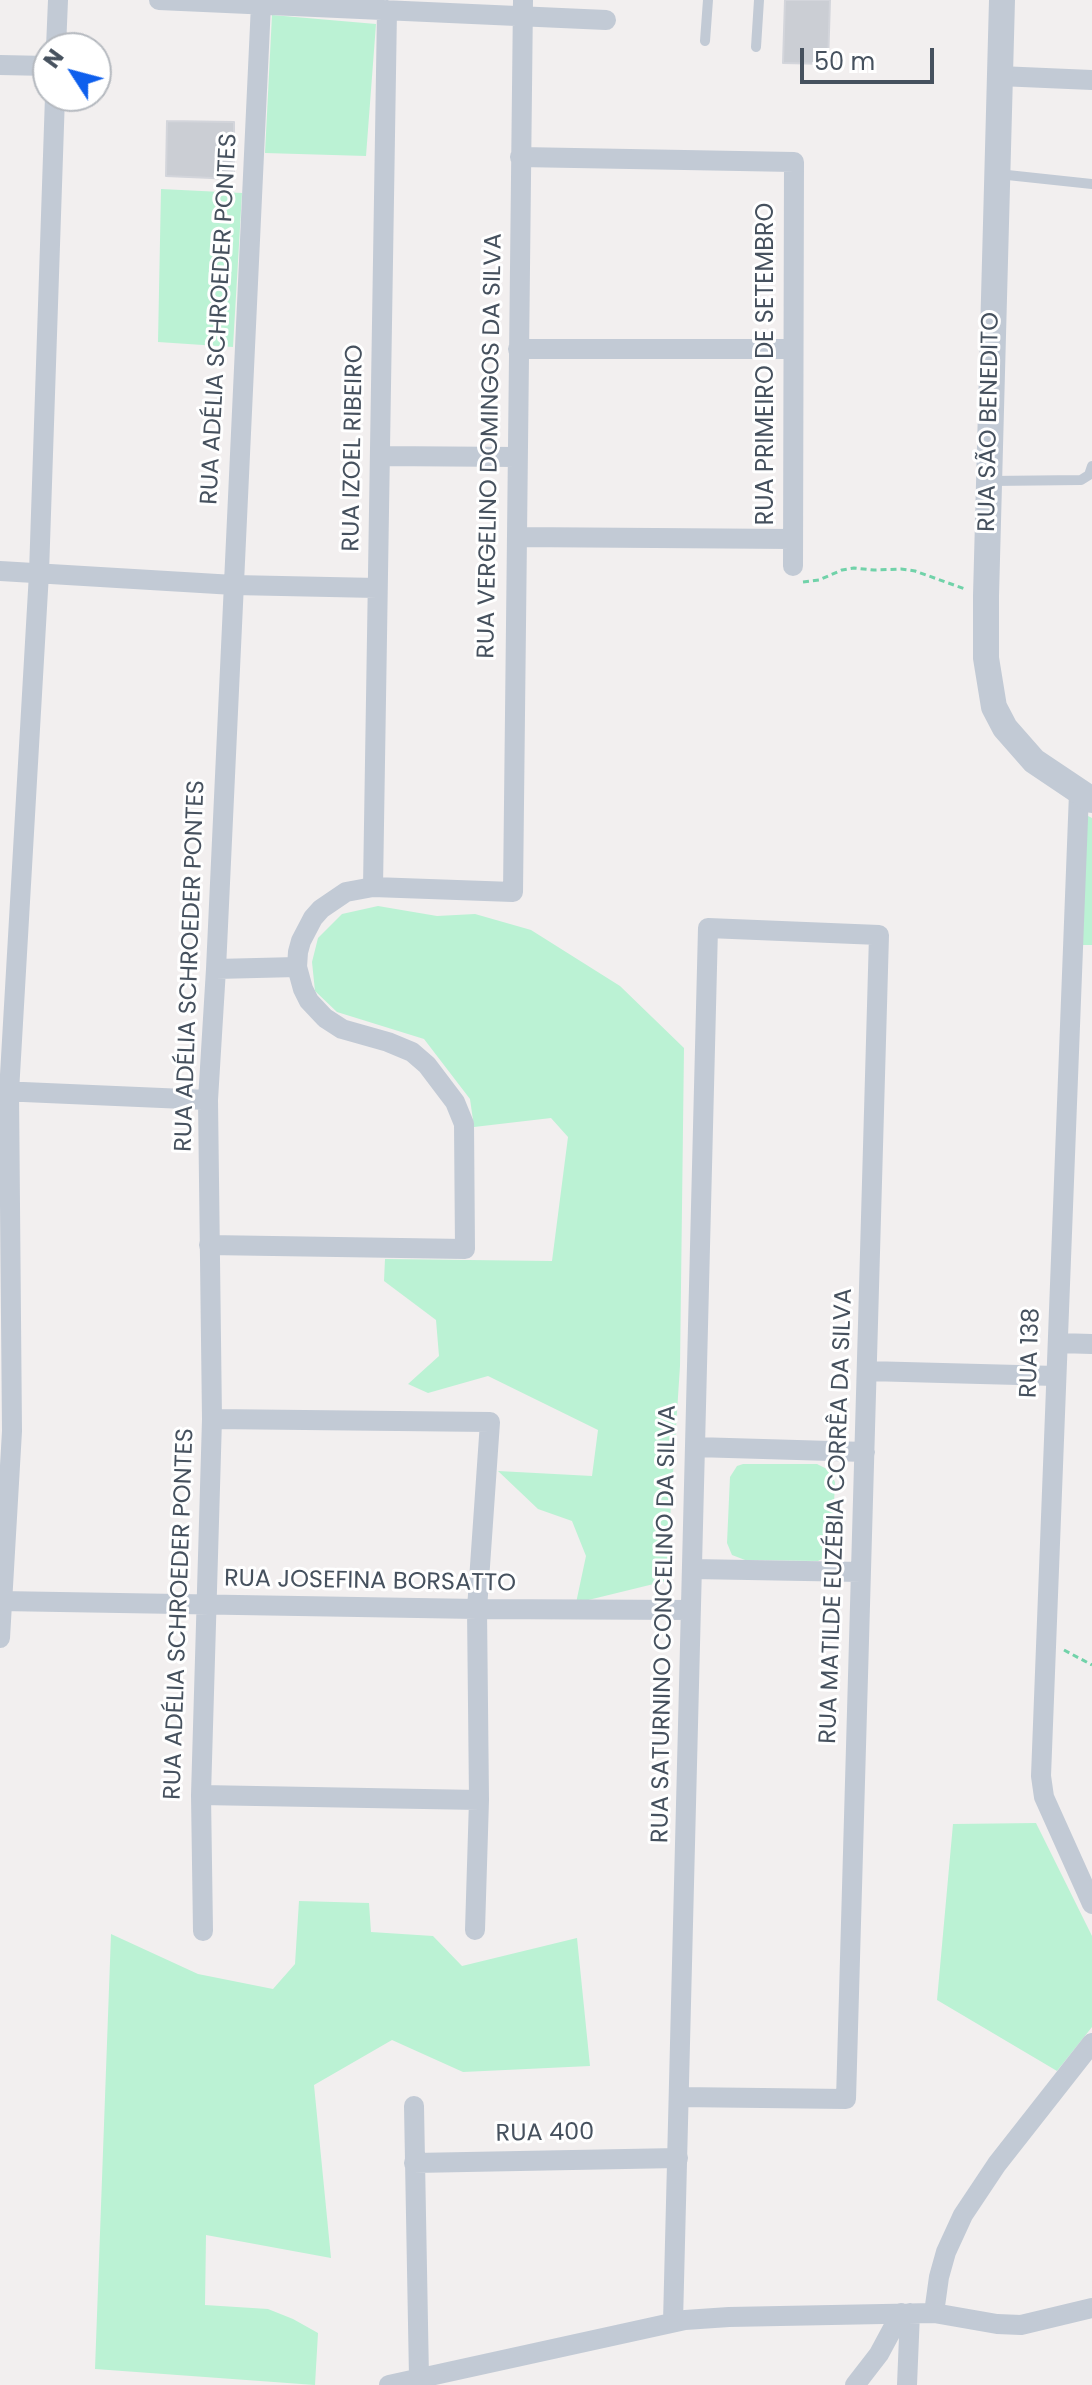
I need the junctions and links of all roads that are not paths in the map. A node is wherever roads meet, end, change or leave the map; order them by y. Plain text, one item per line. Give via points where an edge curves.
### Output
1 (58, 0) edge
2 (159, 0) edge
3 (708, 0) edge
4 (759, 0) edge
5 (1002, 0) edge
6 (193, 1) edge
7 (261, 4) junction
8 (358, 4) edge
9 (522, 8) edge
10 (387, 10) junction
11 (606, 20) dead end
12 (57, 32) edge
13 (705, 41) dead end
14 (756, 47) dead end
15 (0, 65) edge
16 (32, 66) edge
17 (999, 76) junction
18 (1092, 80) edge
19 (54, 112) edge
20 (520, 157) junction
21 (996, 174) junction
22 (1092, 184) edge
23 (518, 349) junction
24 (793, 349) junction
25 (380, 456) junction
26 (517, 457) junction
27 (1092, 466) edge
28 (989, 481) junction
29 (517, 537) junction
30 (792, 539) junction
31 (793, 566) road end
32 (0, 571) edge
33 (39, 573) junction
34 (234, 585) junction
35 (377, 588) junction
36 (1086, 796) edge
37 (373, 887) junction
38 (879, 935) joint
39 (297, 967) junction
40 (216, 969) junction
41 (4, 1092) edge
42 (208, 1100) junction
43 (209, 1245) junction
44 (1058, 1343) junction
45 (1092, 1344) edge
46 (867, 1371) junction
47 (1056, 1376) junction
48 (212, 1419) junction
49 (695, 1447) junction
50 (865, 1452) junction
51 (692, 1569) junction
52 (861, 1572) junction
53 (1, 1601) edge
54 (205, 1606) junction
55 (477, 1609) junction
56 (691, 1610) junction
57 (0, 1638) edge
58 (201, 1795) junction
59 (479, 1800) junction
60 (1092, 1904) edge
61 (475, 1930) dead end
62 (203, 1931) dead end
63 (1092, 2043) edge
64 (679, 2097) junction
65 (414, 2106) dead end
66 (678, 2158) junction
67 (414, 2163) junction
68 (1092, 2308) edge
69 (905, 2313) junction
70 (934, 2313) junction
71 (673, 2322) junction
72 (419, 2378) junction
73 (389, 2385) edge
74 (855, 2385) edge
75 (907, 2385) edge

1 - 12 street
2 - 6 street
3 - 13 lane
4 - 14 lane
5 - 17 street, RUA SÃO BENEDITO
6 - 7 street
7 - 8 street
7 - 34 street, RUA ADÉLIA SCHROEDER PONTES
8 - 10 street
9 - 10 street
9 - 11 street
9 - 20 street, RUA VERGELINO DOMINGOS DA SILVA
10 - 25 street, RUA IZOEL RIBEIRO
15 - 16 street
17 - 18 street
17 - 21 street, RUA SÃO BENEDITO
19 - 33 street
20 - 23 street, RUA VERGELINO DOMINGOS DA SILVA
20 - 24 street, RUA PRIMEIRO DE SETEMBRO via 794,162
21 - 22 lane
21 - 28 street, RUA SÃO BENEDITO
23 - 24 street
23 - 26 street, RUA VERGELINO DOMINGOS DA SILVA
24 - 30 street, RUA PRIMEIRO DE SETEMBRO
25 - 26 street
25 - 35 street, RUA IZOEL RIBEIRO
26 - 29 street, RUA VERGELINO DOMINGOS DA SILVA
27 - 28 lane via 1081,480
28 - 36 street, RUA SÃO BENEDITO via 986,658 994,707 1026,753
29 - 30 street
29 - 37 street, RUA VERGELINO DOMINGOS DA SILVA via 513,892
30 - 31 street, RUA PRIMEIRO DE SETEMBRO
32 - 33 street
33 - 34 street
33 - 41 street
34 - 35 street
34 - 40 street, RUA ADÉLIA SCHROEDER PONTES
35 - 37 street, RUA IZOEL RIBEIRO
36 - 44 street, RUA 138
37 - 39 street via 346,892 321,909 301,941
38 - 46 street, RUA MATILDE EUZÉBIA CORRÊA DA SILVA
38 - 49 street, RUA SATURNINO CONCELINO DA SILVA via 708,928
39 - 40 street
39 - 43 street via 309,1001 332,1024 412,1052 455,1102 464,1124 465,1249
40 - 42 street, RUA ADÉLIA SCHROEDER PONTES
41 - 42 street
41 - 53 street via 12,1431
42 - 43 street, RUA ADÉLIA SCHROEDER PONTES
43 - 48 street, RUA ADÉLIA SCHROEDER PONTES
44 - 45 street
44 - 47 street, RUA 138
46 - 47 street
46 - 50 street, RUA MATILDE EUZÉBIA CORRÊA DA SILVA
47 - 60 street, RUA 138 via 1041,1776 1044,1797
48 - 54 street, RUA ADÉLIA SCHROEDER PONTES
48 - 55 street via 490,1422
49 - 50 street
49 - 51 street, RUA SATURNINO CONCELINO DA SILVA
50 - 52 street, RUA MATILDE EUZÉBIA CORRÊA DA SILVA
51 - 52 street
51 - 56 street, RUA SATURNINO CONCELINO DA SILVA
52 - 64 street, RUA MATILDE EUZÉBIA CORRÊA DA SILVA via 846,2099
53 - 54 street, RUA JOSEFINA BORSATTO
53 - 57 street
54 - 55 street, RUA JOSEFINA BORSATTO
54 - 58 street, RUA ADÉLIA SCHROEDER PONTES
55 - 56 street, RUA JOSEFINA BORSATTO
55 - 59 street
56 - 64 street, RUA SATURNINO CONCELINO DA SILVA
58 - 59 street
58 - 62 street, RUA ADÉLIA SCHROEDER PONTES
59 - 61 street
63 - 70 street via 963,2215 946,2252
64 - 66 street, RUA SATURNINO CONCELINO DA SILVA
65 - 67 street
66 - 67 street, RUA 400
66 - 71 street, RUA SATURNINO CONCELINO DA SILVA
67 - 72 street
68 - 70 street via 1021,2325
69 - 70 street
69 - 71 street
69 - 74 street
69 - 75 street
71 - 72 street
72 - 73 street

